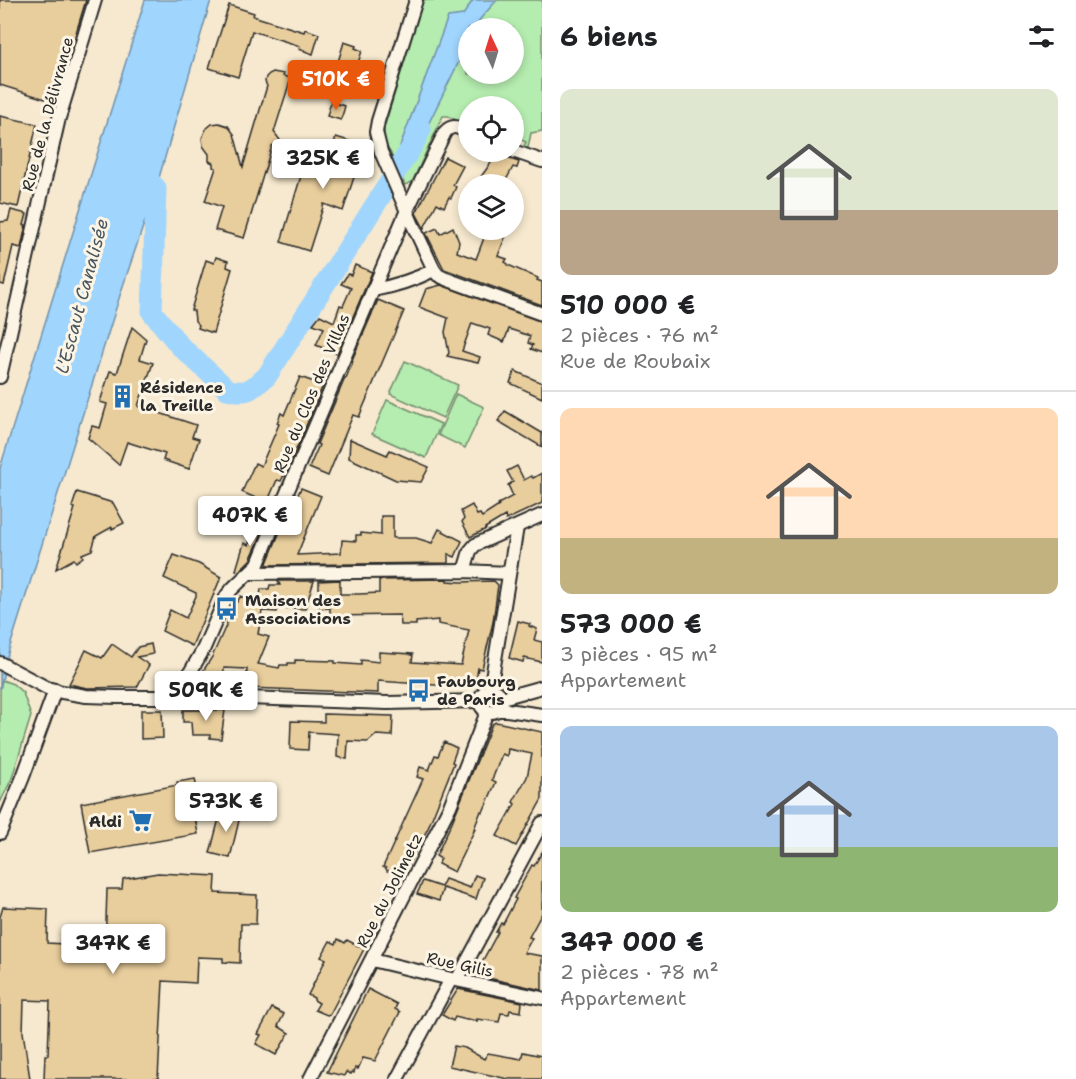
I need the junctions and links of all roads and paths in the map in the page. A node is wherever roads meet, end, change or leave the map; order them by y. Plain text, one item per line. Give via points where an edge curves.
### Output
1 (95, 0) edge
2 (416, 0) edge
3 (458, 127) edge
4 (524, 155) edge
5 (542, 161) edge
6 (407, 210) junction
7 (434, 270) junction
8 (373, 290) junction
9 (542, 314) edge
10 (0, 377) edge
11 (542, 515) edge
12 (517, 527) junction
13 (464, 571) junction
14 (251, 573) junction
15 (509, 573) junction
16 (0, 663) edge
17 (542, 687) edge
18 (55, 690) junction
19 (184, 697) junction
20 (492, 705) junction
21 (542, 715) edge
22 (542, 822) edge
23 (0, 833) edge
24 (372, 960) junction
25 (454, 979) junction
26 (542, 998) edge
27 (310, 1079) edge
28 (397, 1079) edge

1 - 10 street, Rue de la Délivrance via 59,118
2 - 6 street via 377,127 381,152
3 - 6 street, Rue du Clos des Villas via 445,132
4 - 5 street
6 - 7 street
6 - 8 street, Rue du Clos des Villas
7 - 8 street via 408,282
7 - 9 street via 446,279
8 - 14 street, Rue du Clos des Villas
11 - 12 street
12 - 13 street via 472,548
12 - 15 street
13 - 14 street
13 - 15 street
14 - 19 street, Rue du Clos des Villas via 227,595 188,676
15 - 20 street via 490,690 483,693
16 - 18 street
17 - 20 street
18 - 19 street via 103,697
18 - 23 street
19 - 20 street
20 - 21 street
20 - 24 street, Rue du Jolimetz via 450,806
22 - 25 street
24 - 25 street, Rue Gilis
24 - 27 street, Rue du Jolimetz
25 - 26 street, Rue Gilis
25 - 28 street

